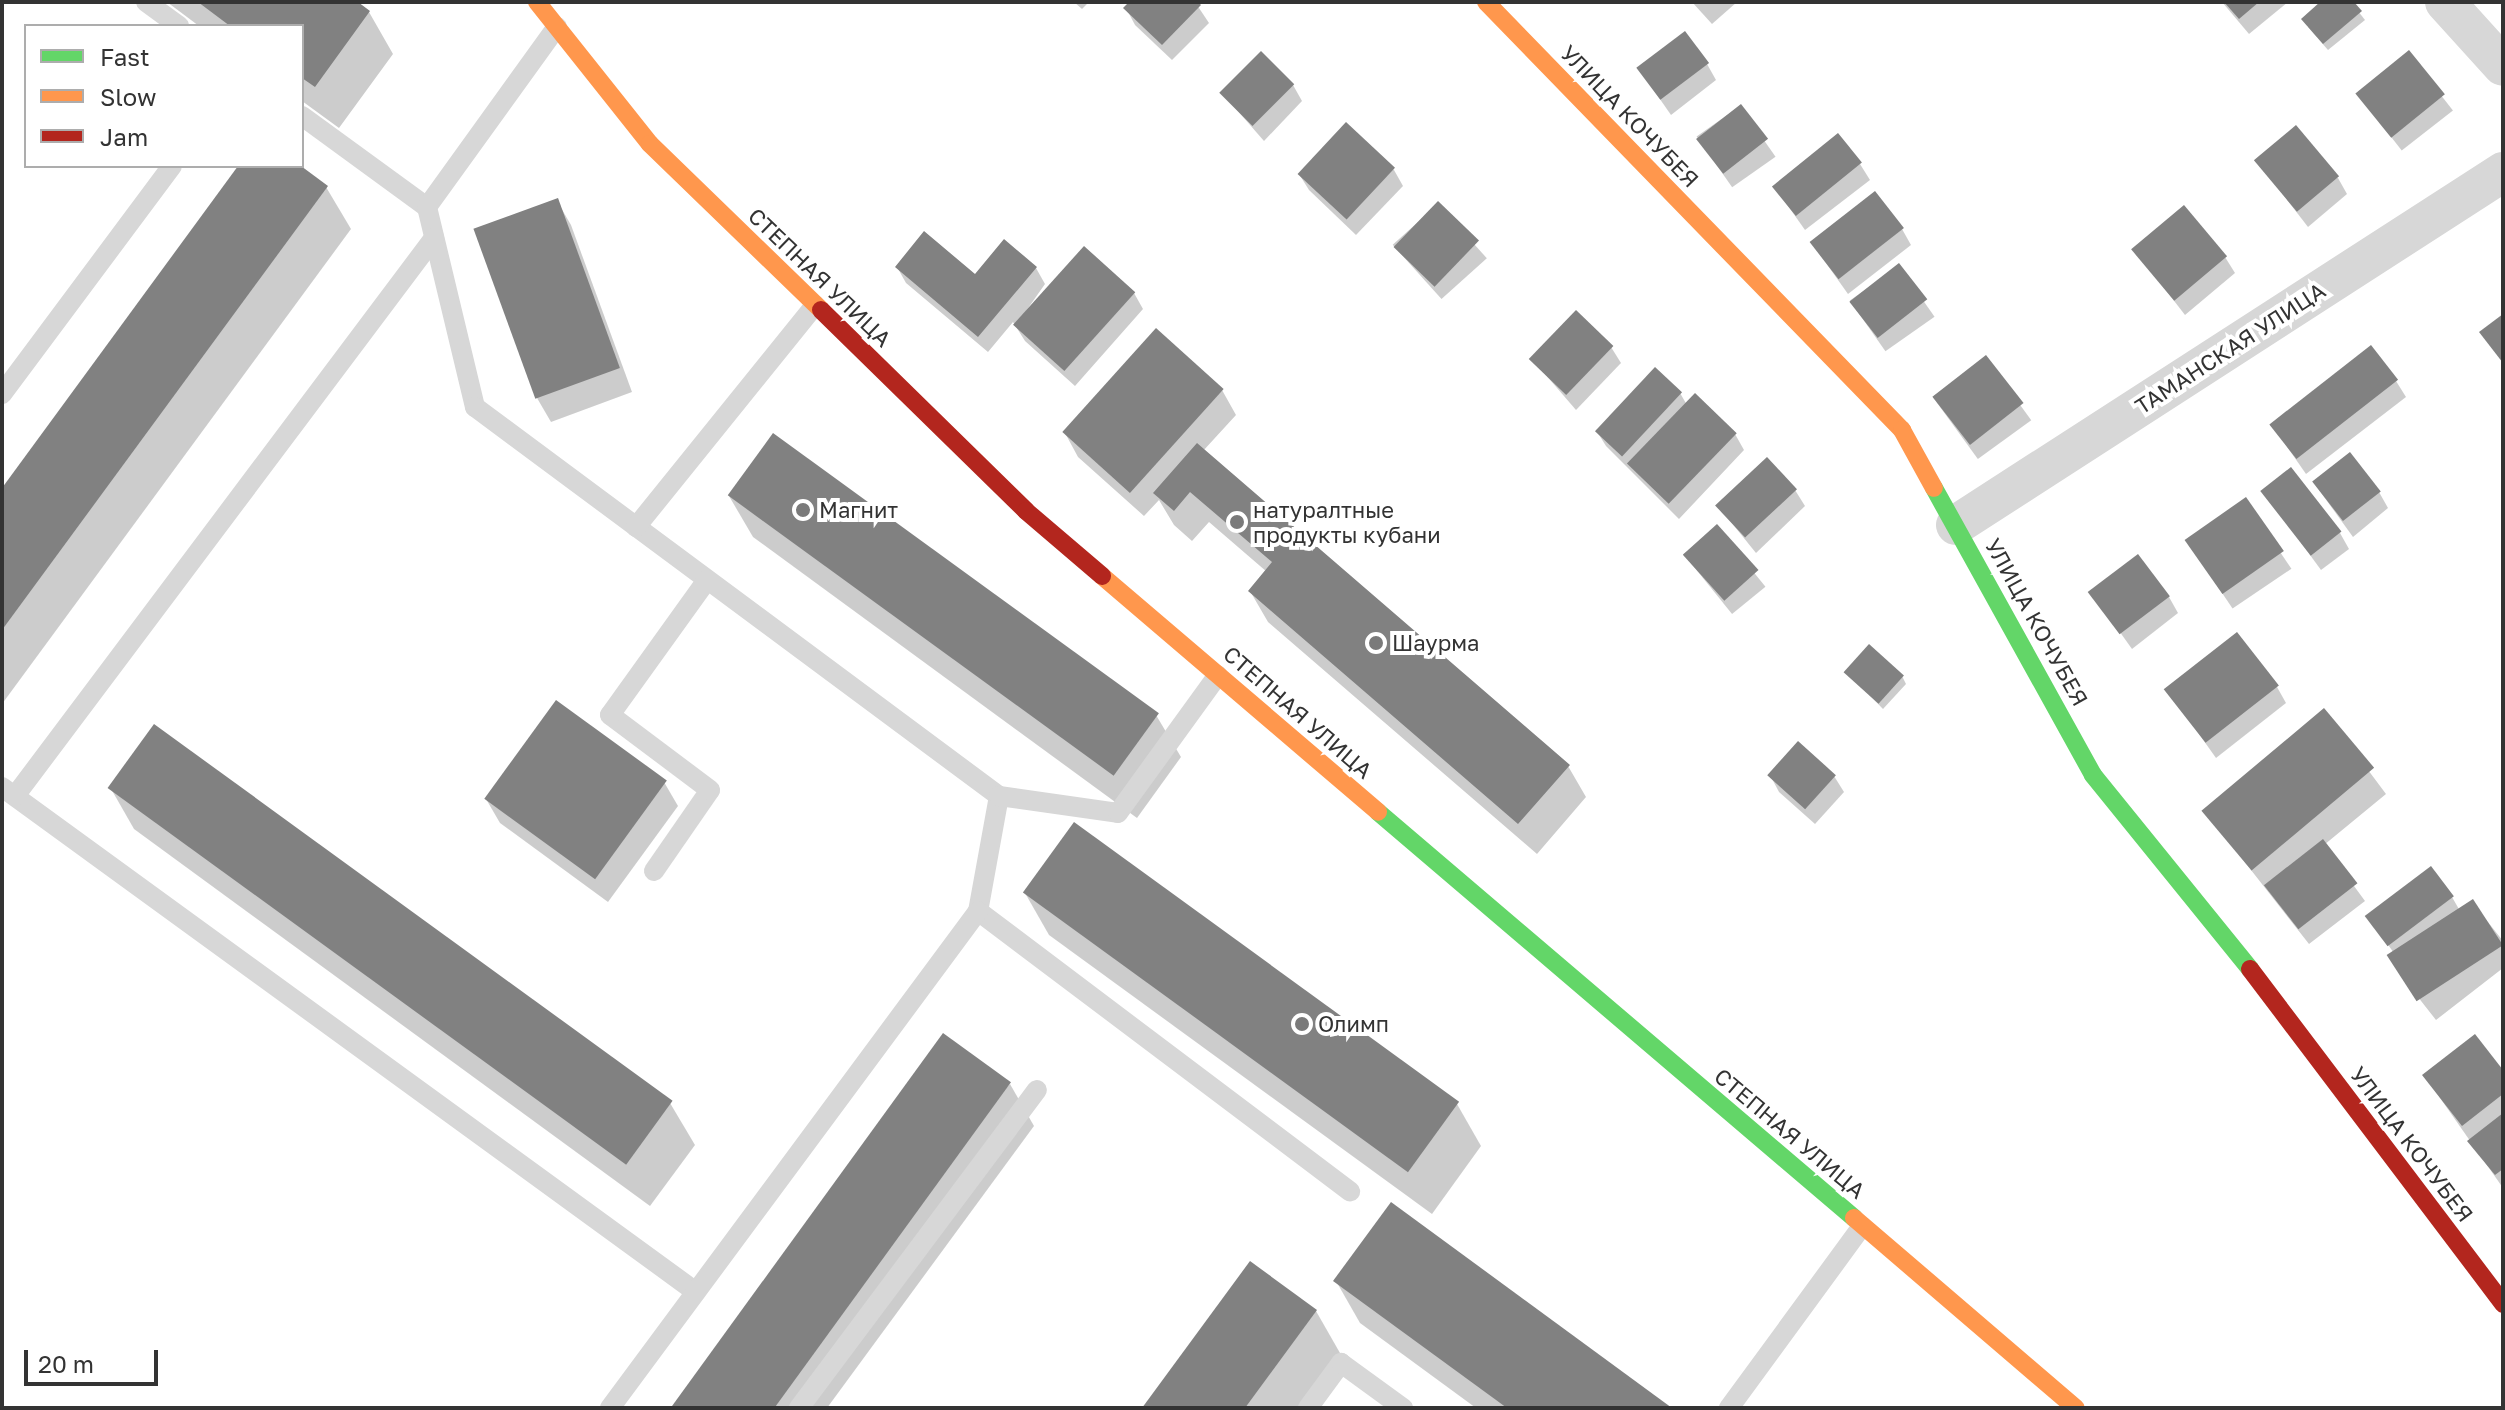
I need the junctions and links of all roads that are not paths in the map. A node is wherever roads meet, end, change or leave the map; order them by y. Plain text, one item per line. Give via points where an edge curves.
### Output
1 (146, 2) edge
2 (537, 2) edge
3 (1486, 2) edge
4 (2445, 2) edge
5 (176, 24) edge
6 (557, 27) junction
7 (2503, 66) edge
8 (304, 117) edge
9 (171, 168) edge
10 (2503, 172) edge
11 (427, 207) junction
12 (434, 238) junction
13 (815, 305) junction
14 (2, 394) edge
15 (1956, 525) junction
16 (636, 527) junction
17 (707, 580) junction
18 (1218, 675) junction
19 (8, 792) edge
20 (999, 796) junction
21 (654, 871) dead end
22 (978, 911) junction
23 (1037, 1090) dead end
24 (1350, 1191) dead end
25 (1862, 1226) junction
26 (696, 1292) junction
27 (2503, 1304) edge
28 (610, 1408) edge
29 (799, 1408) edge
30 (1308, 1408) edge
31 (1403, 1408) edge
32 (1729, 1408) edge
33 (2076, 1408) edge

1 - 5 lane
2 - 6 main road, СТЕПНАЯ УЛИЦА
3 - 15 main road, УЛИЦА КОЧУБЕЯ via 1902,430
4 - 7 street
6 - 11 lane
6 - 13 main road, СТЕПНАЯ УЛИЦА via 650,144
8 - 11 lane
9 - 14 lane
10 - 15 street, ТАМАНСКАЯ УЛИЦА
11 - 12 lane
12 - 16 lane via 475,407
12 - 19 lane
13 - 16 lane
13 - 18 main road, СТЕПНАЯ УЛИЦА via 1026,511
15 - 27 main road, УЛИЦА КОЧУБЕЯ via 2093,775 2230,942
16 - 17 lane
17 - 20 lane
17 - 21 lane via 610,715 710,790
18 - 20 lane via 1118,813
18 - 25 main road, СТЕПНАЯ УЛИЦА
19 - 26 lane
20 - 22 lane
22 - 24 lane
22 - 26 lane
23 - 29 lane
25 - 32 lane
25 - 33 main road, СТЕПНАЯ УЛИЦА
26 - 28 lane
30 - 31 lane via 1341,1363

